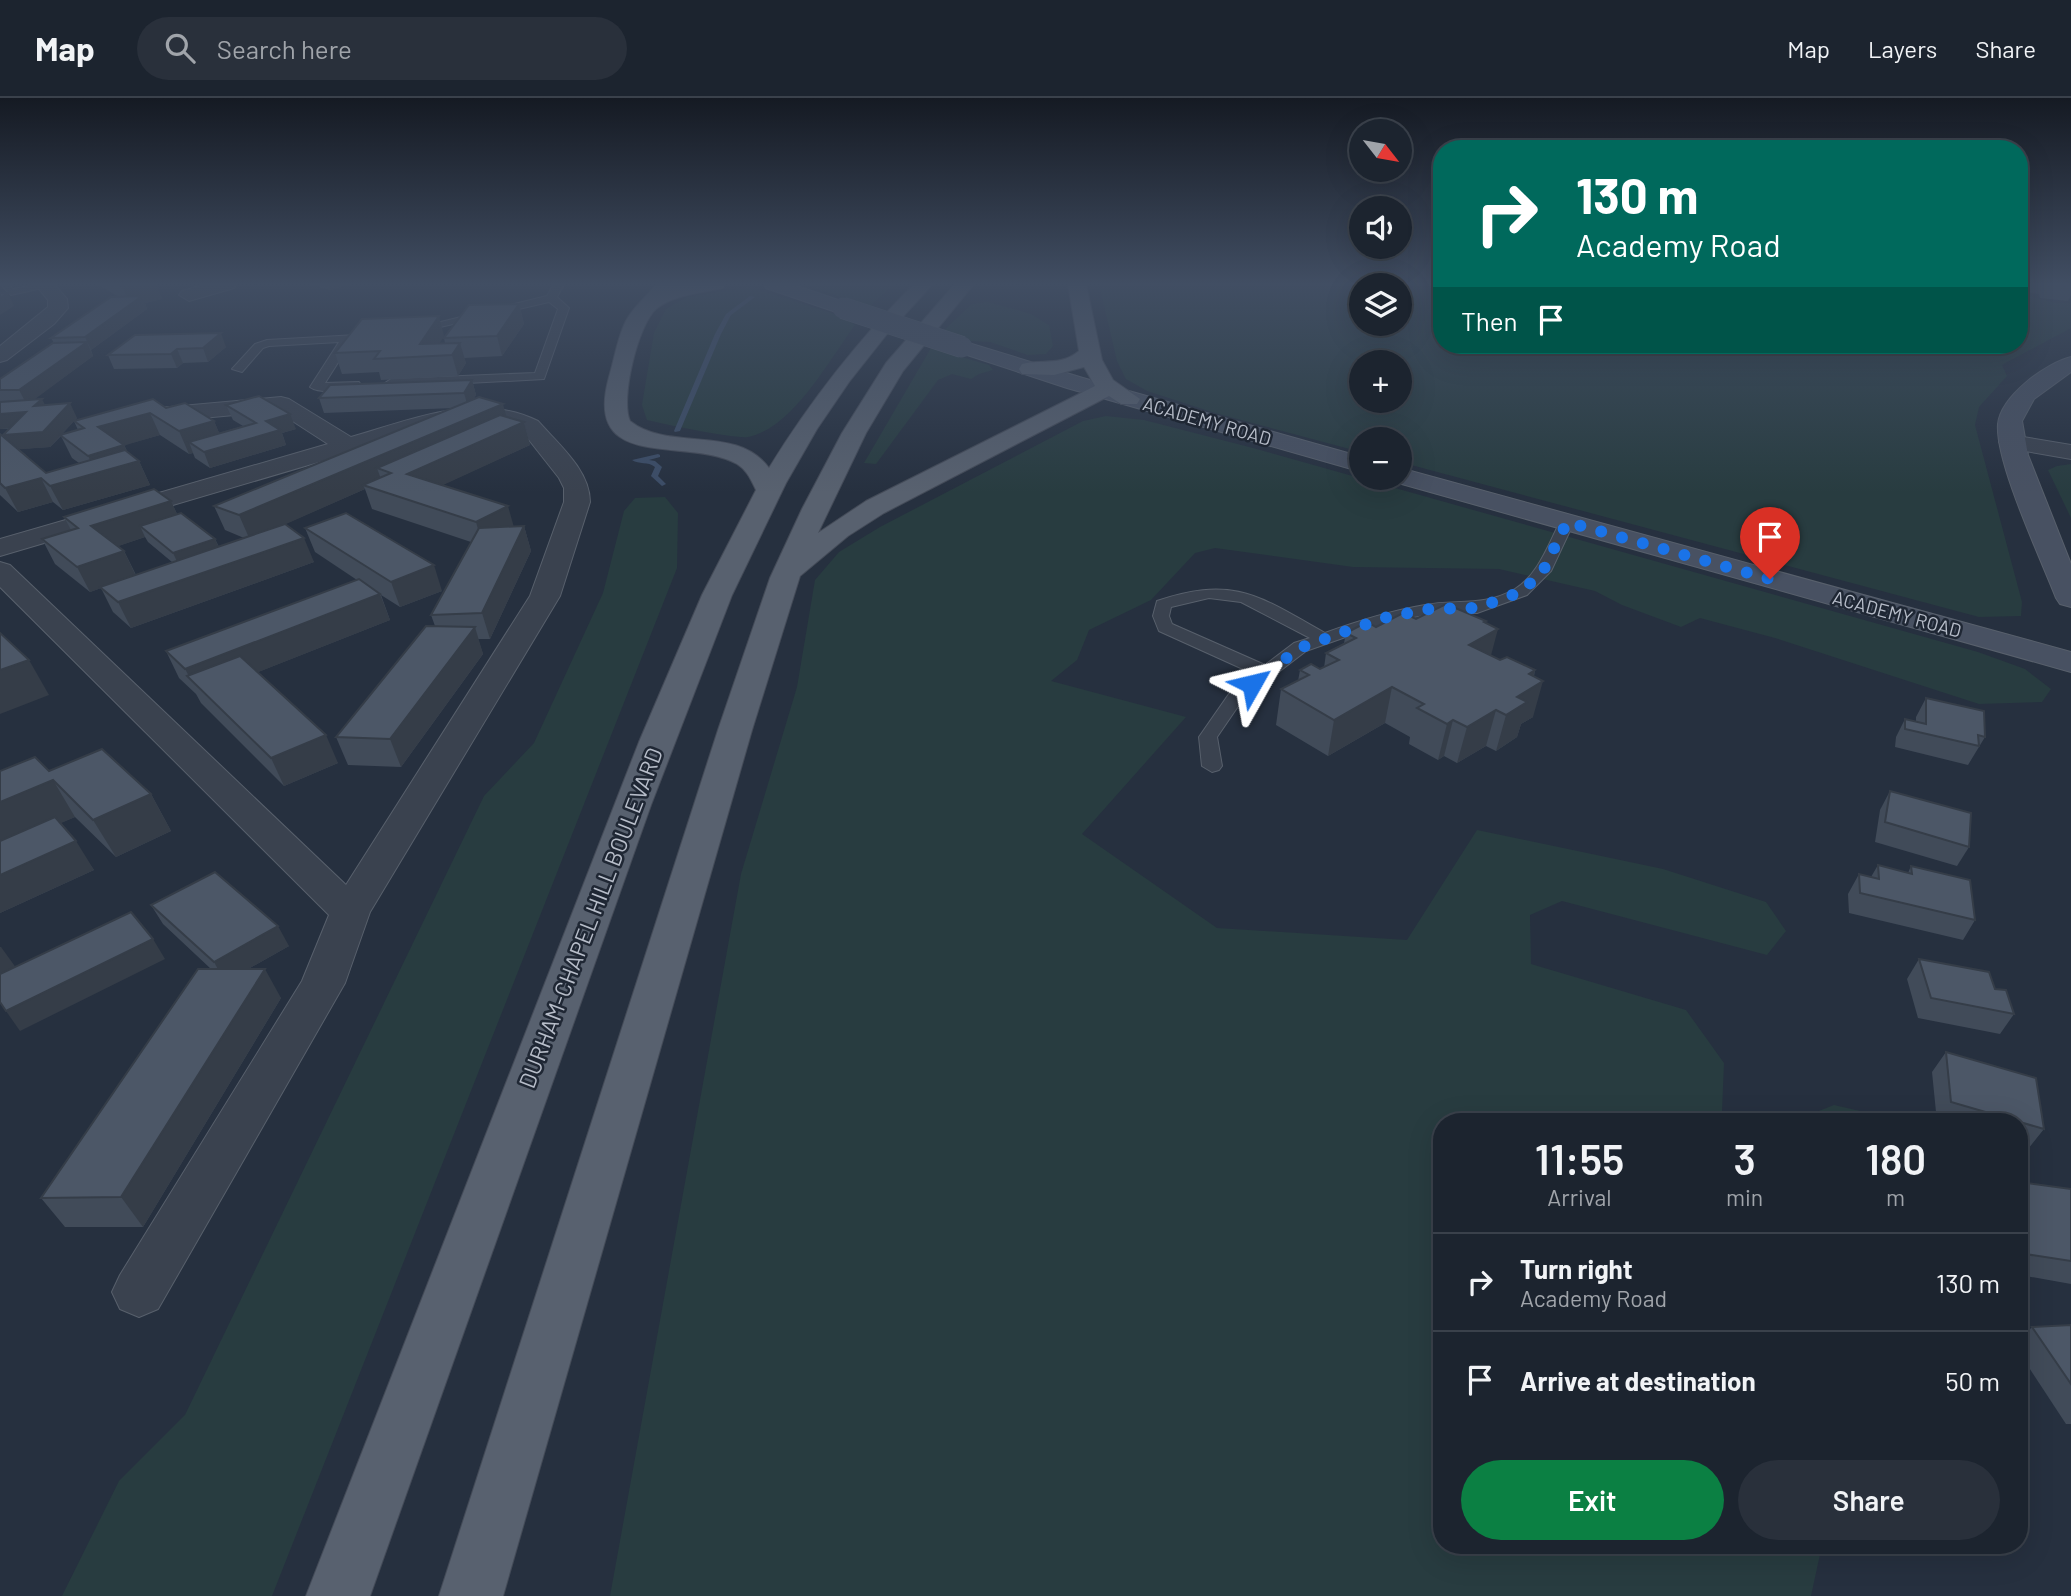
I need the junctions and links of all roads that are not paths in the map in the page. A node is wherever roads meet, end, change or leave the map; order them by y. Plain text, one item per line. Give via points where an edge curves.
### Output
1 (252, 354) edge
2 (337, 354) edge
3 (548, 354) edge
4 (626, 354) edge
5 (860, 354) edge
6 (906, 354) edge
7 (984, 354) edge
8 (1088, 354) edge
9 (1089, 354) edge
10 (2071, 363) edge
11 (238, 369) dead end
12 (1031, 369) junction
13 (1101, 391) junction
14 (1129, 399) junction
15 (121, 418) edge
16 (2011, 442) junction
17 (347, 445) junction
18 (2071, 452) edge
19 (1349, 461) edge
20 (1412, 479) edge
21 (769, 489) junction
22 (1567, 522) junction
23 (0, 548) edge
24 (0, 571) edge
25 (785, 578) junction
26 (2071, 598) edge
27 (1324, 639) junction
28 (2071, 662) edge
29 (1267, 673) junction
30 (1212, 766) dead end
31 (350, 912) junction
32 (139, 1292) dead end
33 (338, 1596) edge
34 (471, 1596) edge

1 - 11 lane
2 - 3 lane via 316,387 540,376
4 - 21 main road via 614,400 614,412 624,429 659,441 738,455 754,464
5 - 21 main road, DURHAM-CHAPEL HILL BOULEVARD via 810,421
6 - 25 main road via 854,433
7 - 12 main road, ACADEMY ROAD, bridge
8 - 12 main road via 1068,366
9 - 14 main road via 1105,384
10 - 16 main road via 2030,391 2013,412
12 - 13 main road, ACADEMY ROAD
13 - 14 main road, ACADEMY ROAD
13 - 25 main road via 875,507 838,530
14 - 19 main road, ACADEMY ROAD
15 - 17 street via 281,404
16 - 18 street
16 - 26 main road
17 - 23 street
17 - 31 street via 449,416 511,417 530,426 577,488 569,530 545,596
20 - 22 main road, ACADEMY ROAD
21 - 33 main road, DURHAM-CHAPEL HILL BOULEVARD via 732,559 649,762
22 - 27 lane via 1543,571 1521,592 1477,608 1429,609 1384,618
22 - 28 main road, ACADEMY ROAD
24 - 31 street
25 - 34 main road
27 - 29 lane via 1300,648
27 - 29 lane via 1235,593 1189,593 1163,604 1165,627
29 - 30 lane via 1237,695 1208,737
31 - 32 street via 323,983

